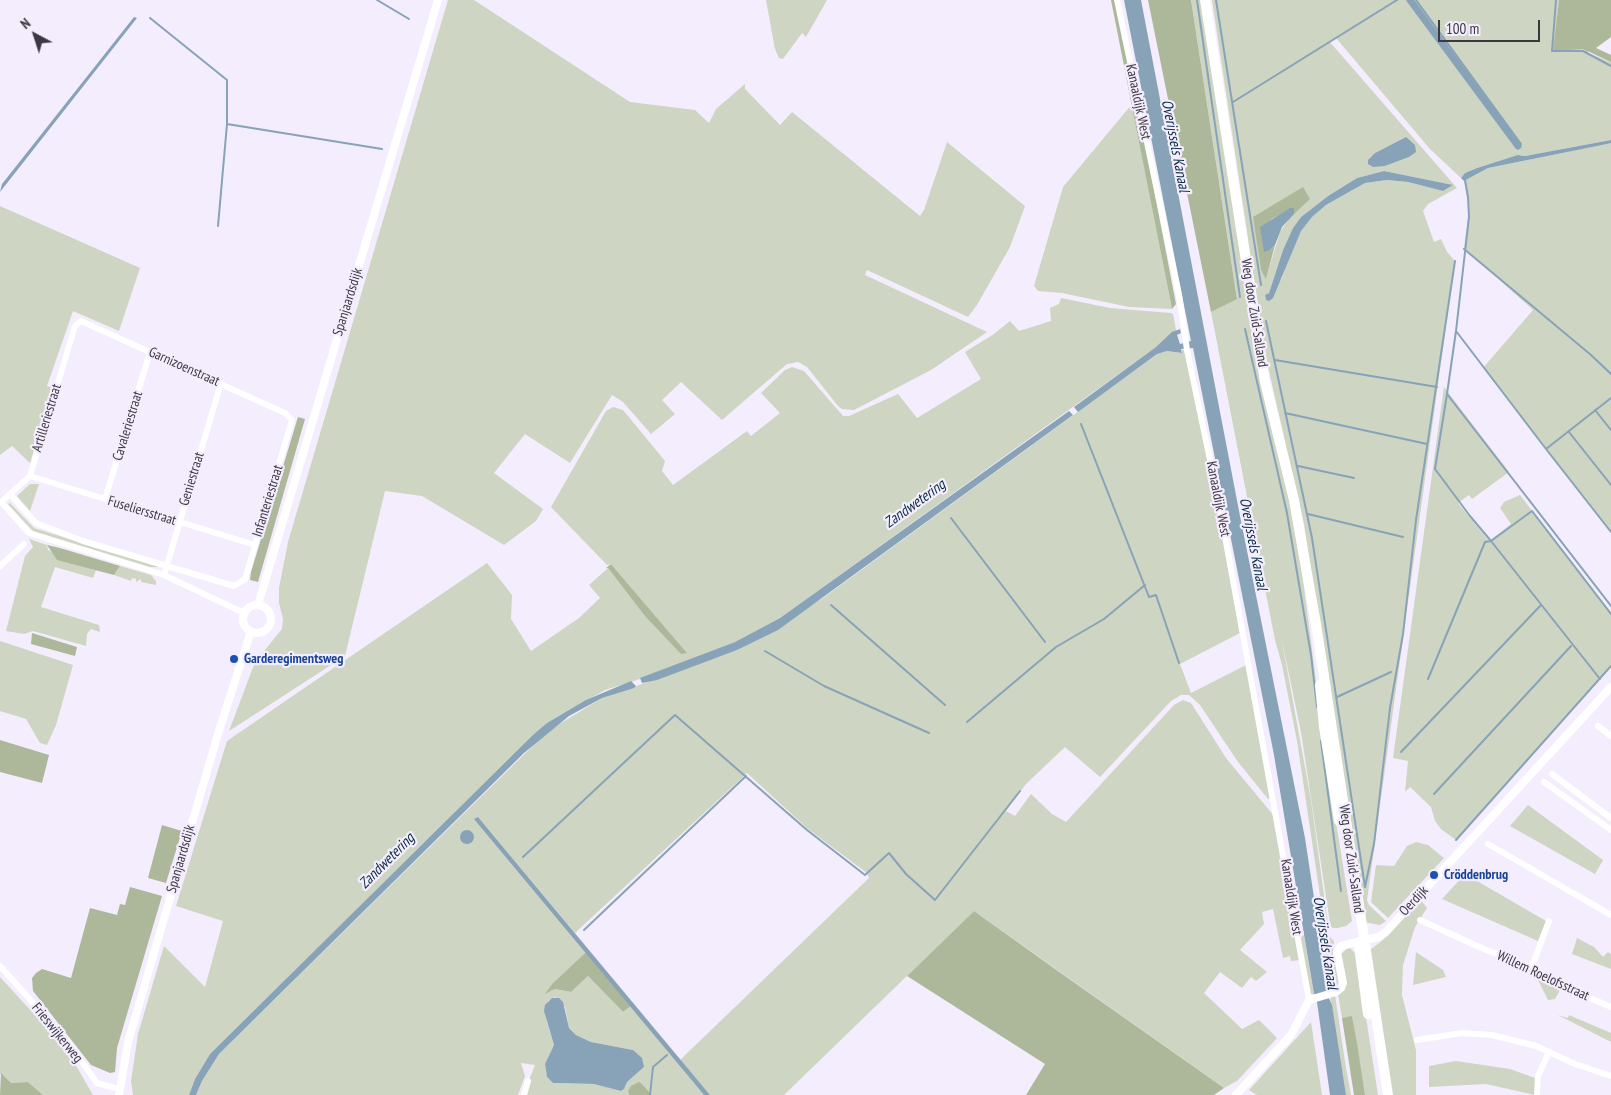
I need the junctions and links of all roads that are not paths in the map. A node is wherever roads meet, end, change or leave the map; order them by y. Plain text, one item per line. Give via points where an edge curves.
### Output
1 (438, 0) edge
2 (1116, 0) edge
3 (1205, 0) edge
4 (78, 323) joint
5 (150, 352) junction
6 (221, 383) junction
7 (290, 416) joint
8 (30, 476) junction
9 (10, 494) junction
10 (105, 499) junction
11 (1, 503) edge
12 (179, 522) junction
13 (24, 544) dead end
14 (255, 545) junction
15 (165, 564) junction
16 (0, 566) edge
17 (164, 575) junction
18 (258, 605) junction
19 (244, 614) junction
20 (251, 631) junction
21 (1611, 687) edge
22 (1598, 726) dead end
23 (1611, 736) edge
24 (1552, 774) dead end
25 (1544, 782) dead end
26 (1611, 818) edge
27 (1611, 830) edge
28 (1488, 844) dead end
29 (1611, 915) edge
30 (1420, 920) dead end
31 (1549, 921) dead end
32 (1361, 940) junction
33 (0, 966) edge
34 (1530, 972) junction
35 (1312, 999) junction
36 (1611, 1007) edge
37 (1417, 1040) dead end
38 (1549, 1052) junction
39 (1611, 1076) edge
40 (528, 1081) dead end
41 (119, 1092) edge
42 (524, 1095) edge
43 (1236, 1095) edge
44 (1380, 1095) edge
45 (1388, 1095) edge
46 (1537, 1095) edge

1 - 18 street, Spanjaardsdijk
2 - 35 street, Kanaaldijk West via 1179,295
3 - 32 main road, Weg door Zuid-Salland via 1265,382 1294,500 1316,624
4 - 5 street, Garnizoenstraat via 88,323
4 - 8 street, Artilleriestraat
5 - 6 street, Garnizoenstraat
5 - 10 street, Cavaleriestraat
6 - 7 street, Garnizoenstraat
6 - 12 street, Geniestraat
7 - 14 street, Infanteriestraat via 292,420
8 - 9 street
8 - 10 street, Fuseliersstraat
9 - 11 street
9 - 15 street via 36,523 83,541
10 - 12 street, Fuseliersstraat
11 - 17 street via 29,533
12 - 14 street, Fuseliersstraat
12 - 15 street, Geniestraat
13 - 16 street
14 - 15 street, Infanteriestraat via 245,579 239,584 230,585
15 - 17 street, Geniestraat
17 - 19 street
18 - 19 street via 250,607
18 - 20 street via 268,610 271,620 262,632
19 - 20 street via 245,626
20 - 41 street, Spanjaardsdijk via 128,1042
21 - 32 street, Oerdijk via 1385,933
22 - 23 street
24 - 26 street
25 - 27 street
28 - 29 street
30 - 34 street, Willem Roelofsstraat via 1527,965
31 - 34 street
32 - 35 street, Oerdijk via 1343,944 1338,950 1342,986 1337,991
32 - 44 main road, Weg door Zuid-Salland
32 - 45 main road, Weg door Zuid-Salland
33 - 41 street, Frieswijkerweg via 74,1049 97,1083
34 - 36 street, Willem Roelofsstraat
35 - 43 street via 1291,1035
37 - 38 street via 1446,1034 1476,1033 1519,1041
38 - 39 street
38 - 46 street via 1538,1076
40 - 42 street

